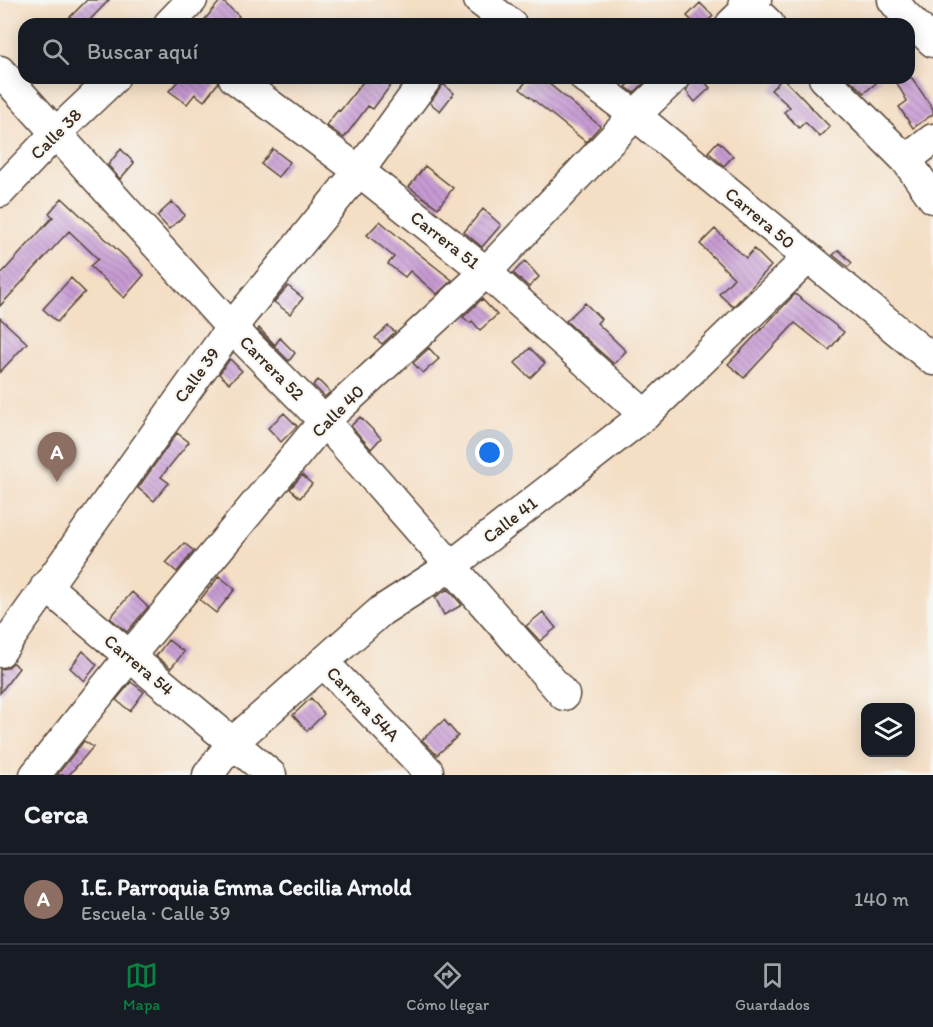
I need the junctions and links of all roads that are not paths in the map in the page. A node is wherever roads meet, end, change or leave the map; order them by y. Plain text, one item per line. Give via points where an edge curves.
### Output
1 (192, 0) edge
2 (893, 0) edge
3 (478, 7) edge
4 (176, 18) edge
5 (499, 18) edge
6 (908, 18) edge
7 (915, 25) edge
8 (933, 42) edge
9 (0, 71) edge
10 (108, 84) edge
11 (242, 84) edge
12 (423, 84) edge
13 (593, 84) edge
14 (668, 84) edge
15 (830, 84) edge
16 (636, 115) junction
17 (56, 133) junction
18 (933, 139) edge
19 (906, 160) junction
20 (359, 171) junction
21 (0, 192) edge
22 (933, 198) edge
23 (808, 258) junction
24 (486, 273) junction
25 (231, 328) junction
26 (933, 360) edge
27 (645, 415) junction
28 (324, 421) junction
29 (451, 566) junction
30 (46, 586) junction
31 (0, 652) edge
32 (129, 657) junction
33 (323, 662) junction
34 (564, 695) dead end
35 (232, 743) junction
36 (428, 771) dead end
37 (35, 775) edge
38 (208, 775) edge
39 (271, 775) edge

1 - 4 street
2 - 6 street
3 - 5 street
7 - 8 street
9 - 17 street, Carrera 52
10 - 17 street, Calle 38
11 - 20 street, Carrera 51
12 - 20 street, Calle 39
13 - 16 street, Carrera 50
14 - 16 street, Calle 40
15 - 19 street
16 - 23 street, Carrera 50
16 - 24 street, Calle 40
17 - 21 street, Calle 38
17 - 25 street, Carrera 52
18 - 19 street
19 - 22 street
20 - 24 street, Carrera 51
20 - 25 street, Calle 39
23 - 26 street, Carrera 50
23 - 27 street, Calle 41
24 - 27 street, Carrera 51
24 - 28 street, Calle 40
25 - 28 street, Carrera 52
25 - 30 street, Calle 39
27 - 29 street, Calle 41
28 - 29 street, Carrera 52
28 - 32 street, Calle 40
29 - 33 street, Calle 41 via 381,611
29 - 34 street, Carrera 52
30 - 31 street, Calle 39
30 - 32 street, Carrera 54
32 - 35 street, Carrera 54
32 - 37 street, Calle 40
33 - 35 street, Calle 41
33 - 36 street, Carrera 54A
35 - 38 street, Calle 41
35 - 39 street, Carrera 54

